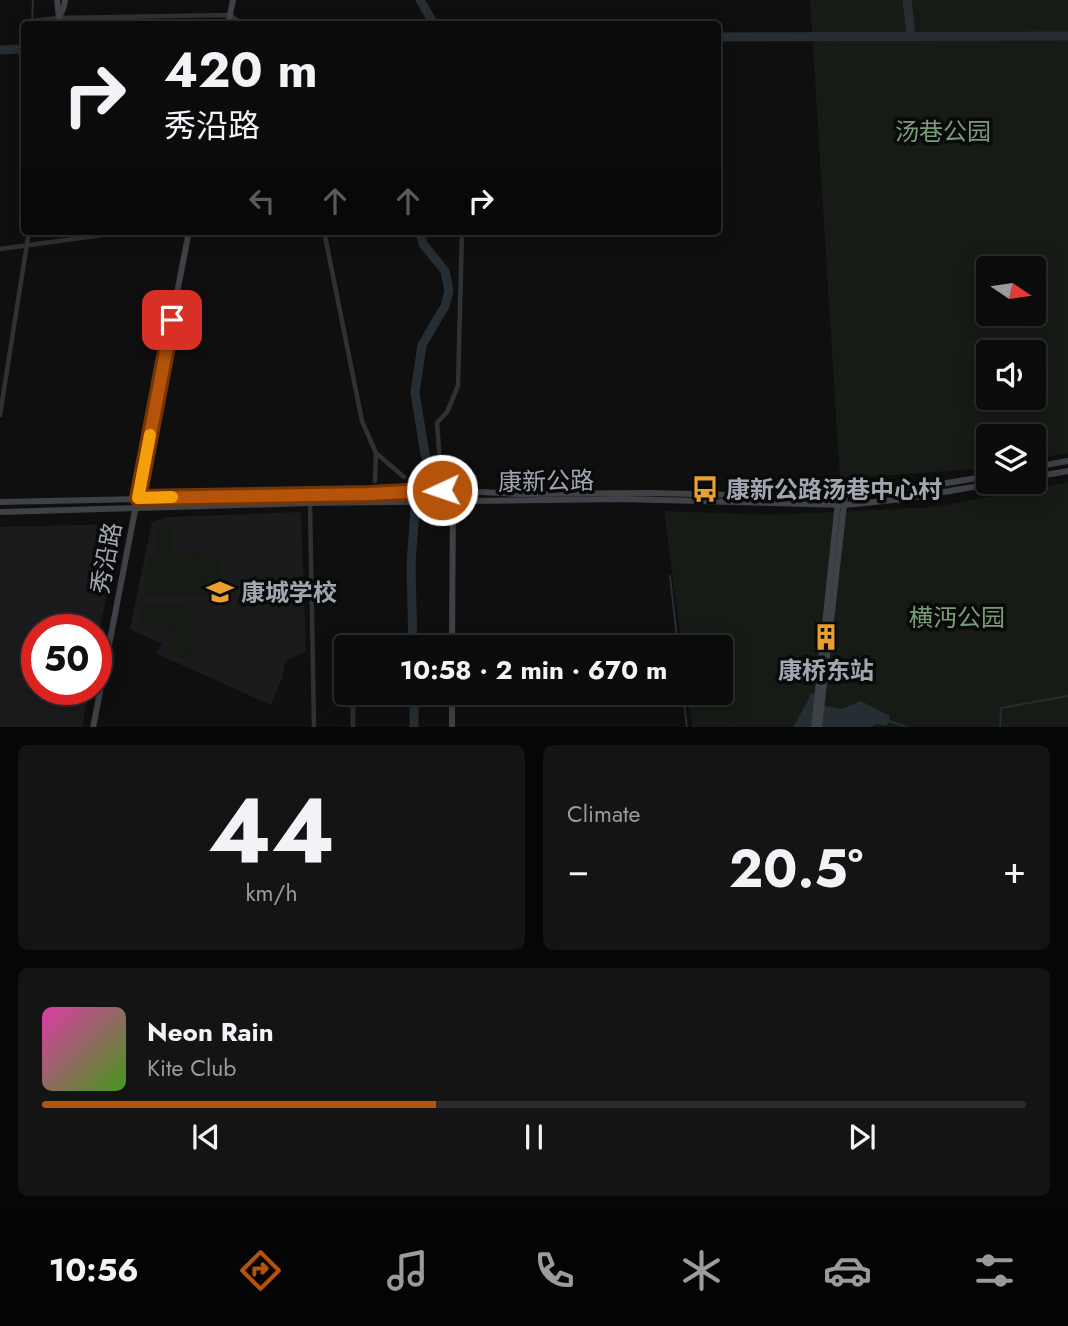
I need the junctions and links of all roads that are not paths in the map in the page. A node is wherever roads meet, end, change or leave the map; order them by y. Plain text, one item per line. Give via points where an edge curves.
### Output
1 (57, 0) edge
2 (65, 0) edge
3 (233, 0) edge
4 (230, 15) junction
5 (58, 21) edge
6 (229, 21) edge
7 (238, 21) edge
8 (28, 235) edge
9 (102, 235) edge
10 (188, 235) edge
11 (325, 235) edge
12 (462, 235) edge
13 (27, 245) junction
14 (0, 248) edge
15 (0, 415) edge
16 (376, 453) junction
17 (1068, 461) edge
18 (1046, 465) edge
19 (1068, 471) edge
20 (1046, 475) edge
21 (404, 477) dead end
22 (976, 478) edge
23 (375, 481) dead end
24 (976, 486) edge
25 (439, 490) junction
26 (851, 490) dead end
27 (453, 491) junction
28 (138, 498) junction
29 (841, 500) junction
30 (453, 501) junction
31 (0, 502) edge
32 (310, 503) junction
33 (136, 508) junction
34 (0, 512) edge
35 (452, 635) edge
36 (452, 705) edge
37 (93, 727) edge
38 (314, 727) edge
39 (452, 727) edge
40 (817, 727) edge

1 - 5 main road
2 - 5 main road
3 - 4 main road
4 - 5 street
4 - 6 main road
4 - 7 street
8 - 13 street
9 - 13 street
10 - 28 main road, 秀沿路
11 - 16 street via 362,421
12 - 25 street via 458,386 437,423
13 - 14 street
13 - 15 street
16 - 21 street
16 - 23 street
17 - 18 main road
19 - 20 main road
22 - 29 main road, 康新公路
24 - 29 main road, 康新公路 via 904,499
25 - 27 main road, 康新公路
25 - 28 main road, 康新公路
26 - 29 main road
27 - 29 main road, 康新公路
27 - 30 main road
28 - 31 main road, 康新公路
28 - 33 main road, 秀沿路
29 - 30 main road, 康新公路
29 - 40 main road
30 - 32 main road, 康新公路
30 - 35 main road
32 - 33 main road, 康新公路
32 - 38 street
33 - 34 main road, 康新公路
33 - 37 main road, 秀沿路
36 - 39 main road

